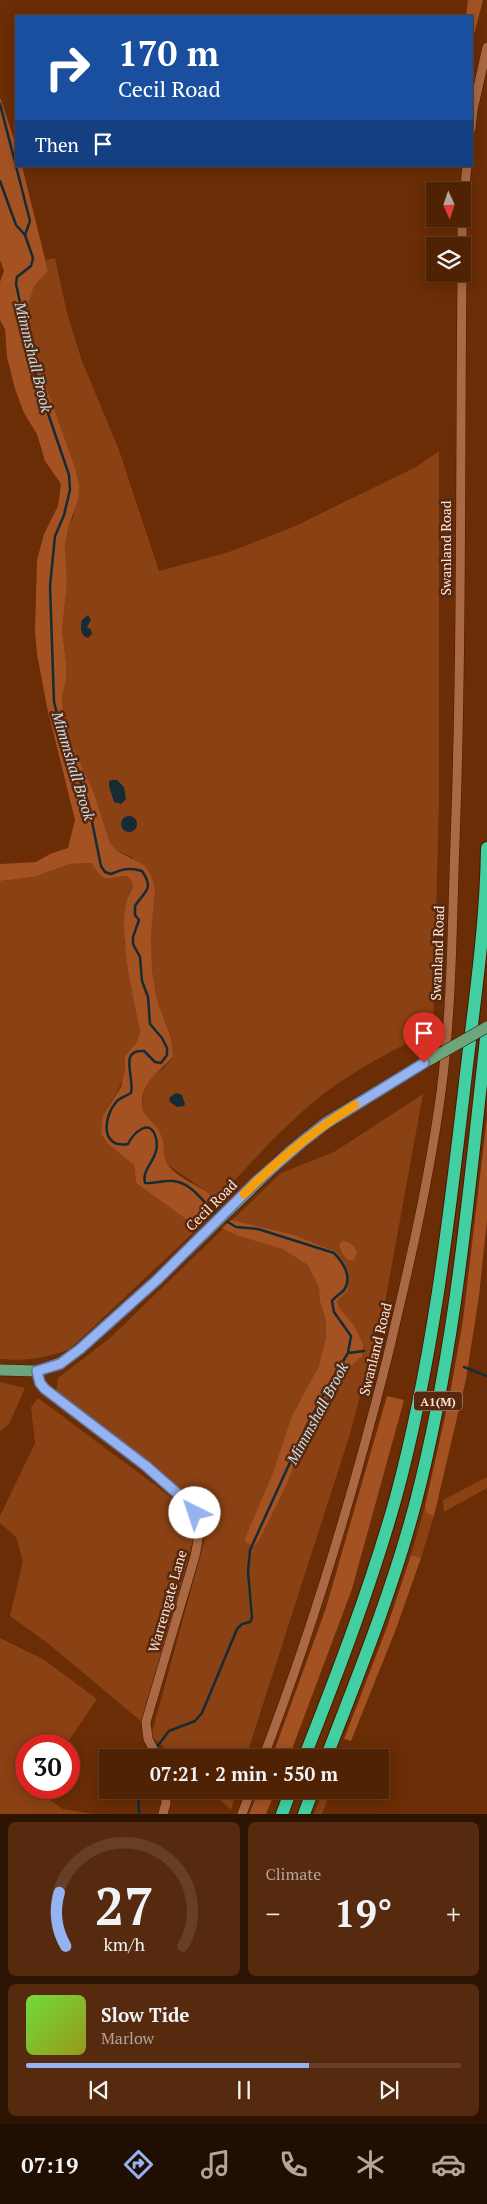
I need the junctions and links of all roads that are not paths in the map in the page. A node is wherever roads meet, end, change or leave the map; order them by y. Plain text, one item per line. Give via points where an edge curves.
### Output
1 (487, 47) edge
2 (473, 110) edge
3 (467, 167) edge
4 (465, 182) edge
5 (462, 282) edge
6 (487, 848) edge
7 (487, 1028) edge
8 (0, 1370) edge
9 (40, 1370) junction
10 (153, 1749) edge
11 (266, 1749) edge
12 (307, 1749) edge
13 (329, 1749) edge
14 (166, 1799) edge
15 (248, 1799) edge
16 (288, 1799) edge
17 (310, 1799) edge
18 (163, 1814) edge
19 (242, 1814) edge
20 (282, 1814) edge
21 (304, 1814) edge

1 - 2 street
3 - 4 street
5 - 11 street, Swanland Road via 457,773 448,1020 440,1094 413,1249 369,1431 330,1567
6 - 12 highway, A1(M) via 451,1202 413,1426 376,1564
7 - 9 main road, Cecil Road, bridge via 325,1124 290,1151 157,1280 80,1349 60,1364
7 - 13 highway, A1(M) via 453,1318 430,1442 396,1568
8 - 9 main road
9 - 10 street, Warrengate Lane via 40,1383 45,1389 146,1466 179,1495 197,1520 195,1556 146,1722 146,1733
14 - 18 street
15 - 19 street
16 - 20 highway
17 - 21 highway

